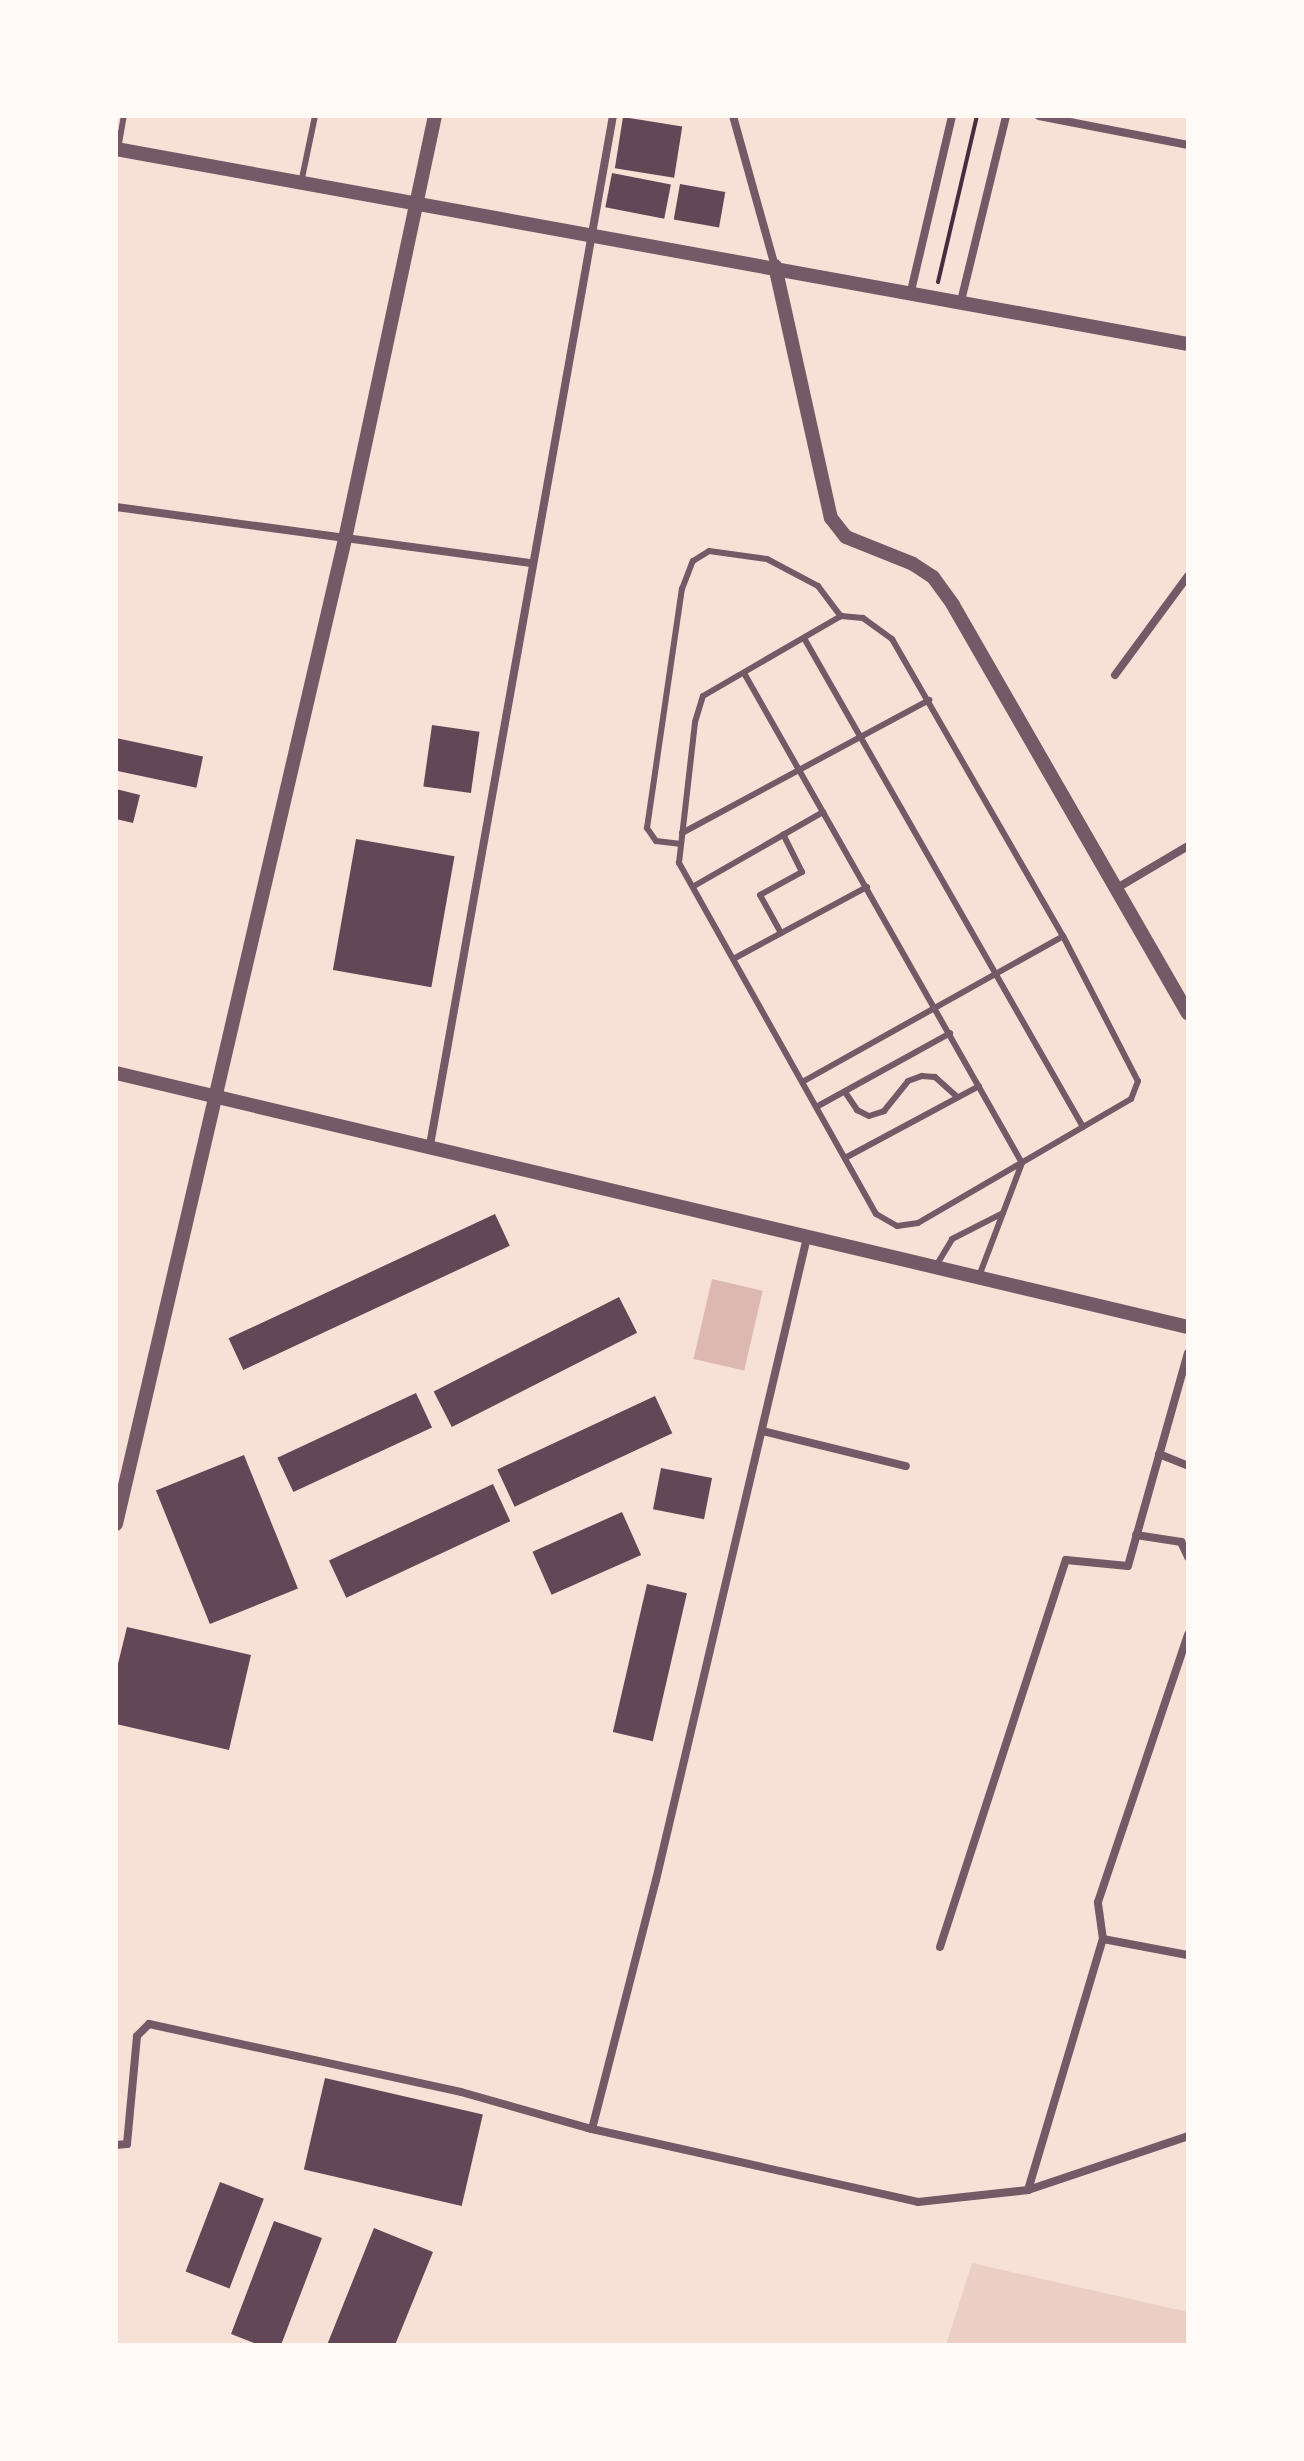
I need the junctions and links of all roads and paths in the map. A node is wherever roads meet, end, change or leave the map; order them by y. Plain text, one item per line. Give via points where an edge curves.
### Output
1 (124, 116) edge
2 (315, 116) edge
3 (435, 116) edge
4 (613, 116) edge
5 (733, 116) edge
6 (952, 116) edge
7 (977, 116) edge
8 (1006, 116) edge
9 (1039, 116) edge
10 (1188, 145) edge
11 (117, 149) edge
12 (301, 183) junction
13 (415, 204) junction
14 (592, 238) junction
15 (775, 266) junction
16 (911, 291) junction
17 (935, 296) junction
18 (961, 301) junction
19 (1188, 344) edge
20 (116, 507) edge
21 (345, 539) junction
22 (531, 563) junction
23 (1188, 576) edge
24 (841, 616) junction
25 (804, 638) junction
26 (744, 673) junction
27 (1115, 675) dead end
28 (929, 700) junction
29 (860, 738) junction
30 (801, 772) junction
31 (823, 812) junction
32 (682, 833) junction
33 (783, 834) junction
34 (681, 844) junction
35 (1188, 846) edge
36 (694, 886) junction
37 (867, 887) junction
38 (1117, 888) junction
39 (781, 933) junction
40 (1063, 936) junction
41 (735, 958) junction
42 (994, 974) junction
43 (936, 1007) junction
44 (1188, 1013) edge
45 (950, 1033) junction
46 (116, 1073) edge
47 (804, 1081) junction
48 (979, 1086) junction
49 (845, 1092) junction
50 (214, 1096) junction
51 (957, 1097) junction
52 (818, 1106) junction
53 (1083, 1127) junction
54 (430, 1145) junction
55 (845, 1158) junction
56 (1022, 1163) junction
57 (1003, 1213) junction
58 (807, 1237) junction
59 (934, 1268) junction
60 (978, 1279) junction
61 (1188, 1327) edge
62 (1188, 1353) edge
63 (762, 1431) junction
64 (1159, 1454) junction
65 (906, 1466) dead end
66 (1188, 1466) edge
67 (118, 1502) edge
68 (116, 1524) edge
69 (1136, 1535) junction
70 (1188, 1557) edge
71 (1188, 1635) edge
72 (1103, 1939) junction
73 (940, 1947) dead end
74 (1188, 1955) edge
75 (592, 2129) junction
76 (1188, 2136) edge
77 (116, 2145) edge
78 (1028, 2190) junction

1 - 11 lane
2 - 12 lane
3 - 13 street
4 - 14 street
5 - 15 street
6 - 16 street
7 - 17 path
8 - 18 street
9 - 10 street
11 - 12 street
12 - 13 street
13 - 14 street
13 - 21 street
14 - 15 street
14 - 22 street
15 - 16 street
15 - 38 street via 831,518 846,537 933,577 1018,712
16 - 17 street
17 - 18 street
18 - 19 street
20 - 21 street
21 - 22 street
21 - 50 street
22 - 54 street
23 - 27 street
24 - 25 lane
24 - 28 lane via 863,618 892,639
24 - 34 lane via 818,586 767,559 709,551 693,561 682,589 647,828 656,841
25 - 26 lane
25 - 29 lane
26 - 30 lane
26 - 32 lane via 703,696
28 - 29 lane
28 - 40 lane
29 - 30 lane
29 - 42 lane
30 - 31 lane
30 - 32 lane
31 - 33 lane
31 - 37 lane
32 - 34 lane
33 - 36 lane
33 - 39 lane via 802,872 760,895
34 - 36 lane via 679,863
35 - 38 street
36 - 41 lane
37 - 39 lane
37 - 43 lane
38 - 44 street
39 - 41 lane
40 - 42 lane
40 - 53 lane via 1138,1081 1131,1099
41 - 47 lane
42 - 43 lane
42 - 53 lane
43 - 45 lane
43 - 47 lane
45 - 48 lane
45 - 49 lane
46 - 50 street
47 - 52 lane
48 - 51 lane
48 - 56 lane
49 - 51 lane via 857,1110 869,1116 884,1111 908,1081 922,1076 935,1077
49 - 52 lane
50 - 54 street
50 - 67 street
51 - 55 lane
52 - 55 lane
53 - 56 lane
54 - 58 street
55 - 56 lane via 876,1214 897,1226 918,1223
56 - 57 lane
57 - 59 lane via 952,1239
57 - 60 lane
58 - 59 street
58 - 63 street
59 - 60 street
60 - 61 street
62 - 64 street
63 - 65 street
63 - 75 street
64 - 66 street
64 - 69 street
67 - 68 street
69 - 70 street via 1181,1542
69 - 73 street via 1128,1566 1066,1560
71 - 72 street via 1098,1902
72 - 74 street
72 - 78 street
75 - 77 street via 461,2092 149,2024 137,2036 127,2144
75 - 78 street via 918,2202
76 - 78 street

